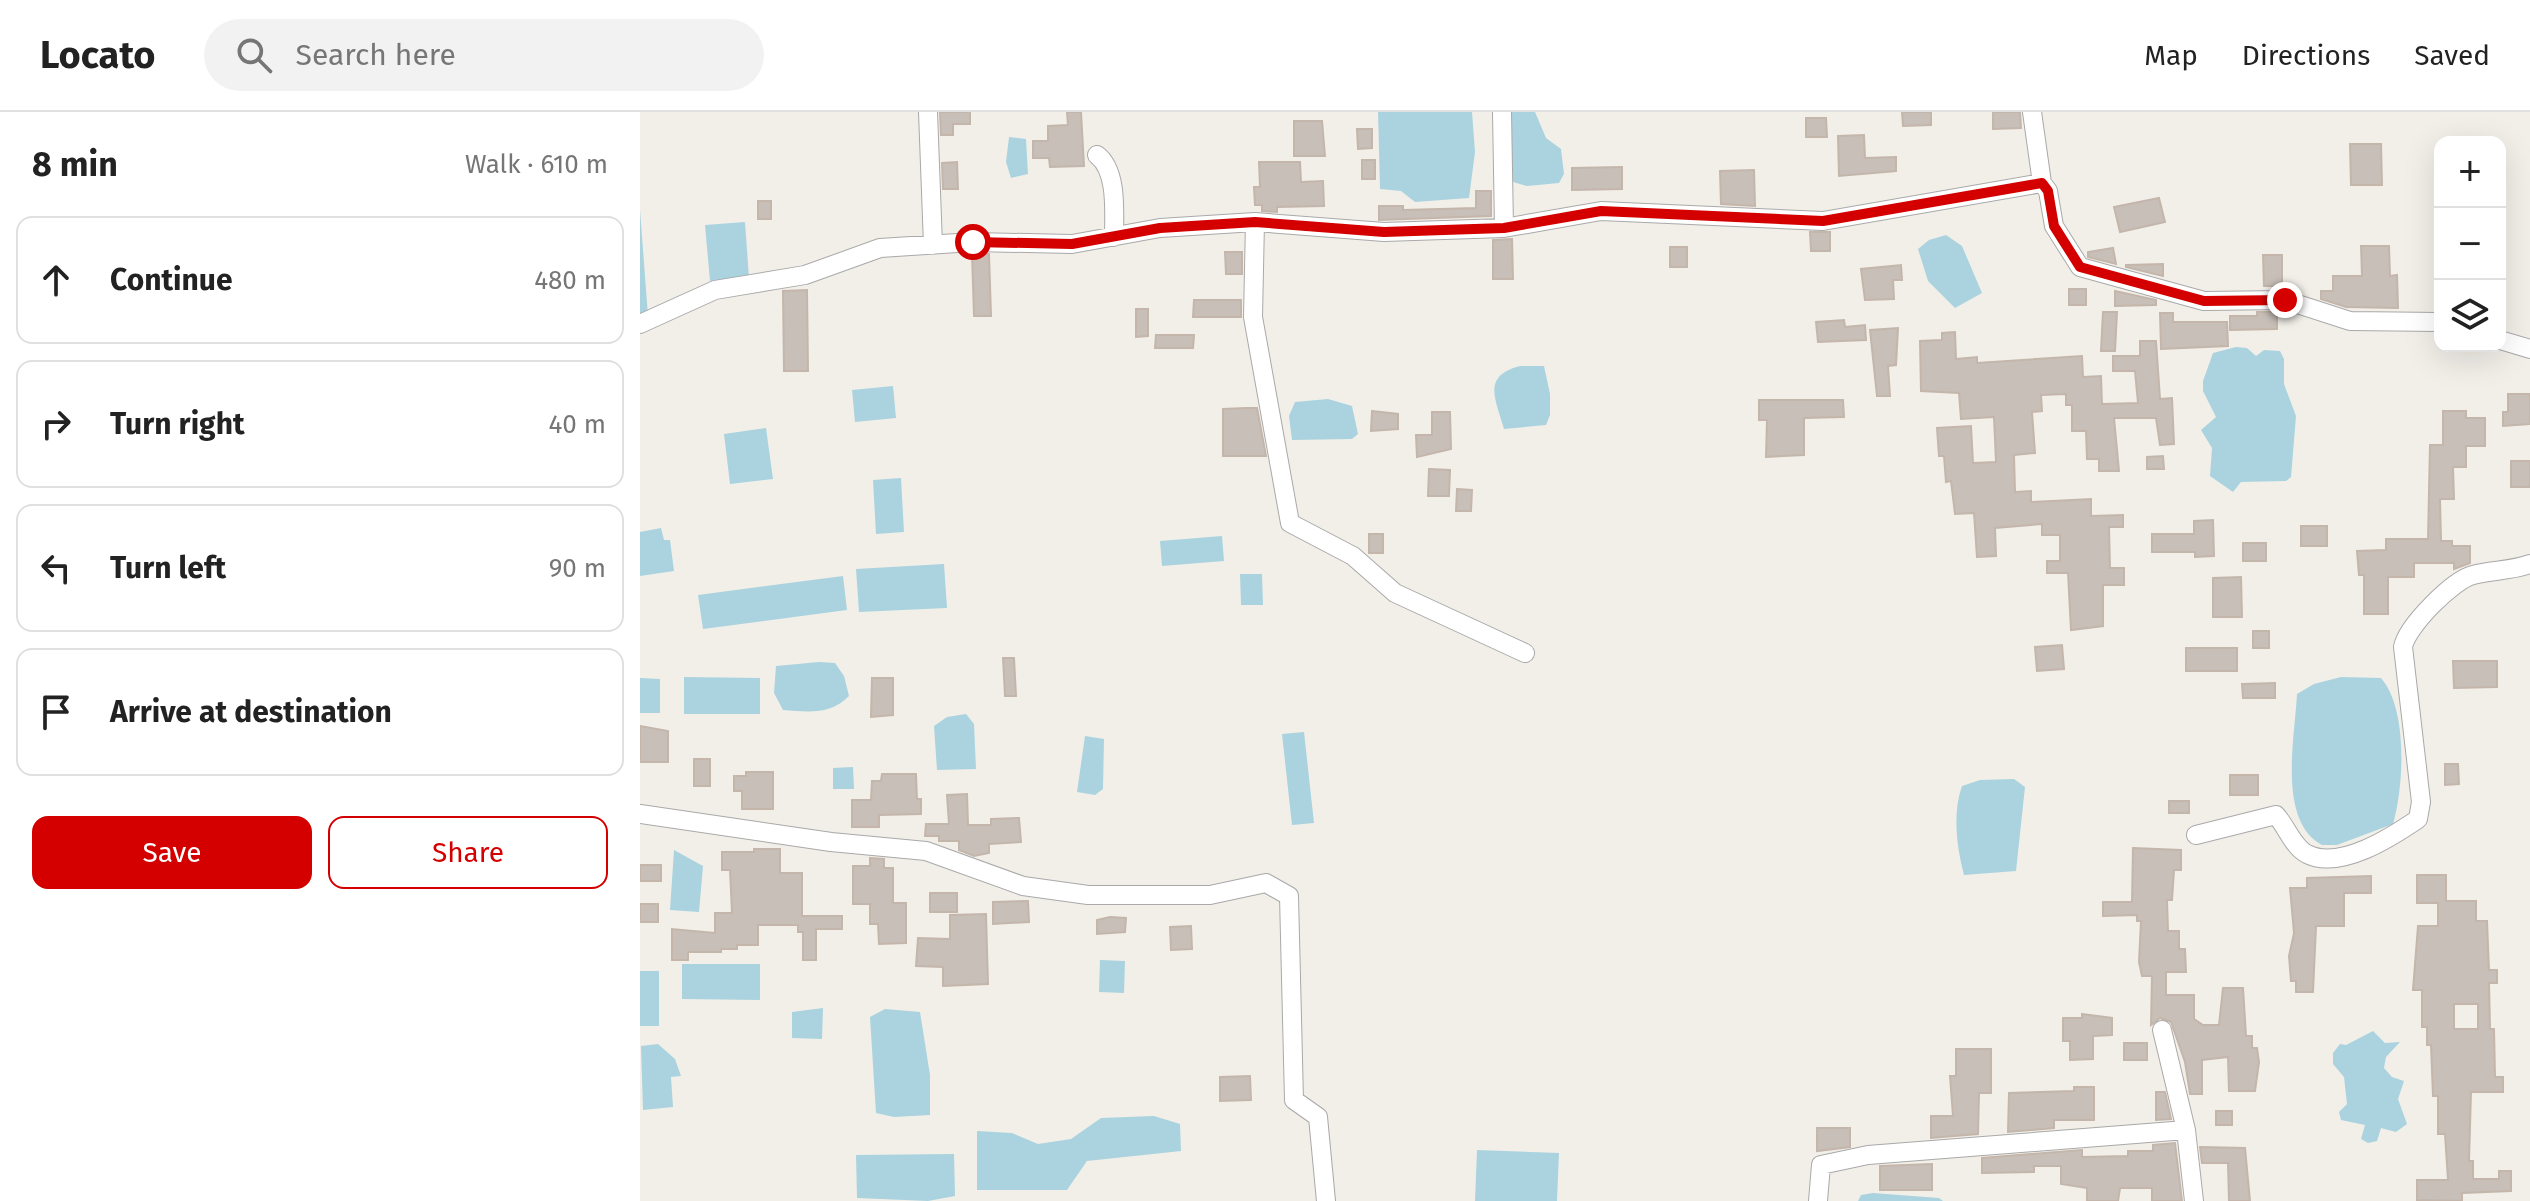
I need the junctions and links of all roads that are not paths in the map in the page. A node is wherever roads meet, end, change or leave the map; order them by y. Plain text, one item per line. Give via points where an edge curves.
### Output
1 (928, 112) edge
2 (1502, 112) edge
3 (2032, 112) edge
4 (1097, 155) dead end
5 (2042, 183) junction
6 (1255, 222) junction
7 (1504, 228) junction
8 (1114, 237) junction
9 (933, 245) junction
10 (2434, 322) edge
11 (640, 324) edge
12 (2506, 342) edge
13 (2530, 349) edge
14 (2530, 564) edge
15 (1525, 653) dead end
16 (640, 814) edge
17 (2196, 835) dead end
18 (2162, 1030) dead end
19 (2186, 1130) junction
20 (1326, 1201) edge
21 (1818, 1201) edge
22 (2194, 1201) edge

1 - 9 street
2 - 7 street
3 - 5 street
4 - 8 street via 1105,161 1114,200
5 - 7 street via 1823,221 1601,211
5 - 10 street via 2054,226 2080,267 2204,301 2285,300 2350,321
6 - 7 street via 1384,232
6 - 8 street via 1160,228
6 - 15 street via 1253,317 1290,523 1353,556 1395,593
8 - 9 street via 1072,244
9 - 11 street via 880,248 805,275 715,290
12 - 13 street
14 - 17 street via 2469,575 2405,635 2421,802 2418,819 2375,846 2323,857 2298,847 2276,815
16 - 20 street via 926,851 1023,886 1088,895 1210,895 1266,883 1289,896 1294,1100 1318,1117
18 - 19 street
19 - 21 street via 1868,1155 1821,1165
19 - 22 street

